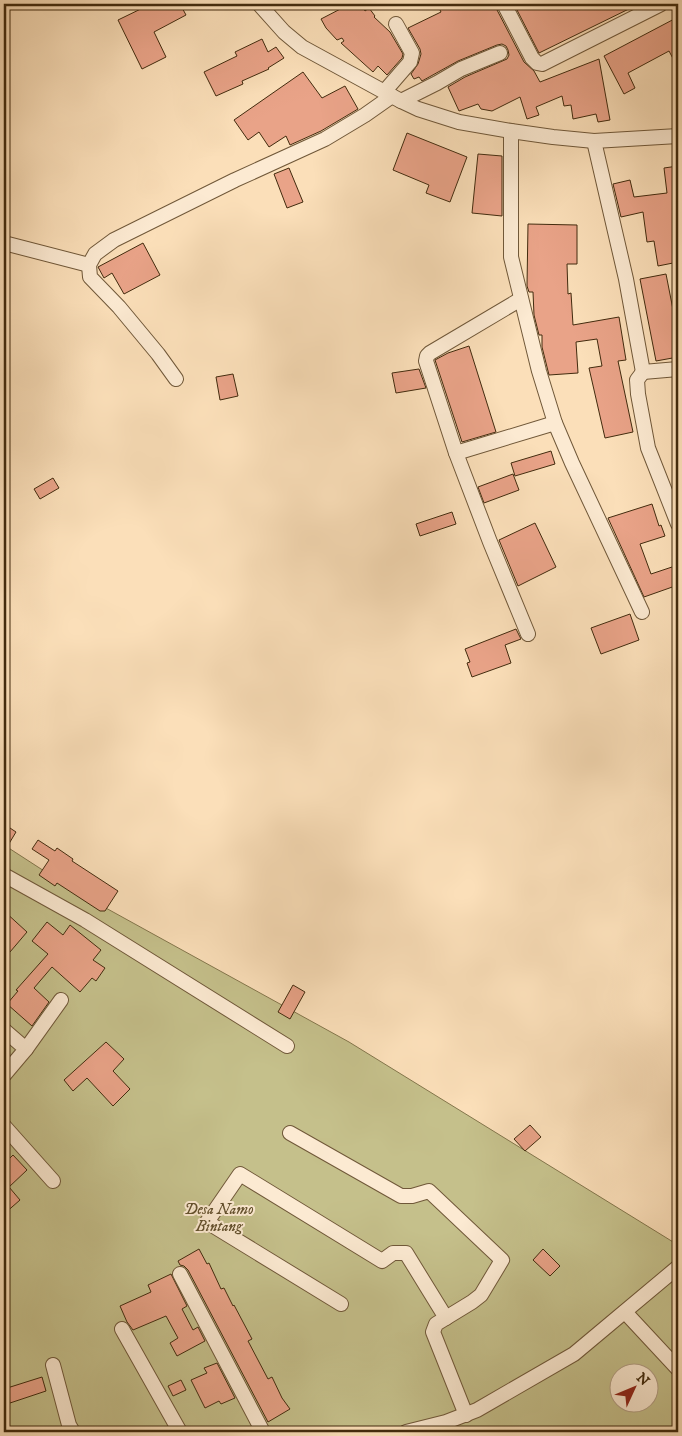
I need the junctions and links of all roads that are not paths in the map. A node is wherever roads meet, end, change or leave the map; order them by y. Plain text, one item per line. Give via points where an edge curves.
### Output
1 (259, 4) edge
2 (504, 4) edge
3 (661, 4) edge
4 (396, 24) dead end
5 (500, 53) dead end
6 (393, 96) junction
7 (511, 131) junction
8 (678, 136) edge
9 (594, 141) junction
10 (4, 243) edge
11 (88, 265) junction
12 (521, 299) junction
13 (678, 368) edge
14 (644, 372) junction
15 (176, 379) dead end
16 (555, 424) junction
17 (456, 453) junction
18 (678, 524) edge
19 (642, 612) dead end
20 (528, 634) dead end
21 (4, 875) edge
22 (61, 1000) dead end
23 (4, 1030) edge
24 (287, 1046) dead end
25 (26, 1049) junction
26 (4, 1075) edge
27 (290, 1133) dead end
28 (6, 1135) edge
29 (53, 1182) dead end
30 (678, 1266) edge
31 (180, 1274) dead end
32 (340, 1304) dead end
33 (625, 1312) junction
34 (446, 1318) junction
35 (122, 1328) dead end
36 (53, 1364) dead end
37 (678, 1369) edge
38 (466, 1414) junction
39 (73, 1432) edge
40 (180, 1432) edge
41 (263, 1432) edge
42 (406, 1432) edge

1 - 6 street via 302,47
2 - 3 street via 532,58 542,64
4 - 6 street via 412,58
5 - 6 street via 437,83
6 - 7 street via 459,122
6 - 11 street via 325,139 114,240 95,254
7 - 9 street
7 - 12 street via 511,257
8 - 9 street
9 - 14 street
10 - 11 street
11 - 15 street via 90,277 119,307
12 - 16 street
12 - 17 street via 430,353 426,359
13 - 14 street
14 - 18 street via 637,380 648,448
16 - 17 street
16 - 19 street
17 - 20 street
21 - 24 street via 85,920
22 - 25 street
23 - 25 street
25 - 26 street
27 - 34 street via 401,1196 429,1191 502,1260 481,1295
28 - 29 street
30 - 33 street
31 - 41 street
32 - 34 street via 208,1222 240,1174 382,1261 393,1253 406,1253
33 - 37 street
33 - 38 street via 574,1354
34 - 38 street via 436,1324 433,1332
35 - 40 street
36 - 39 street
38 - 42 street

